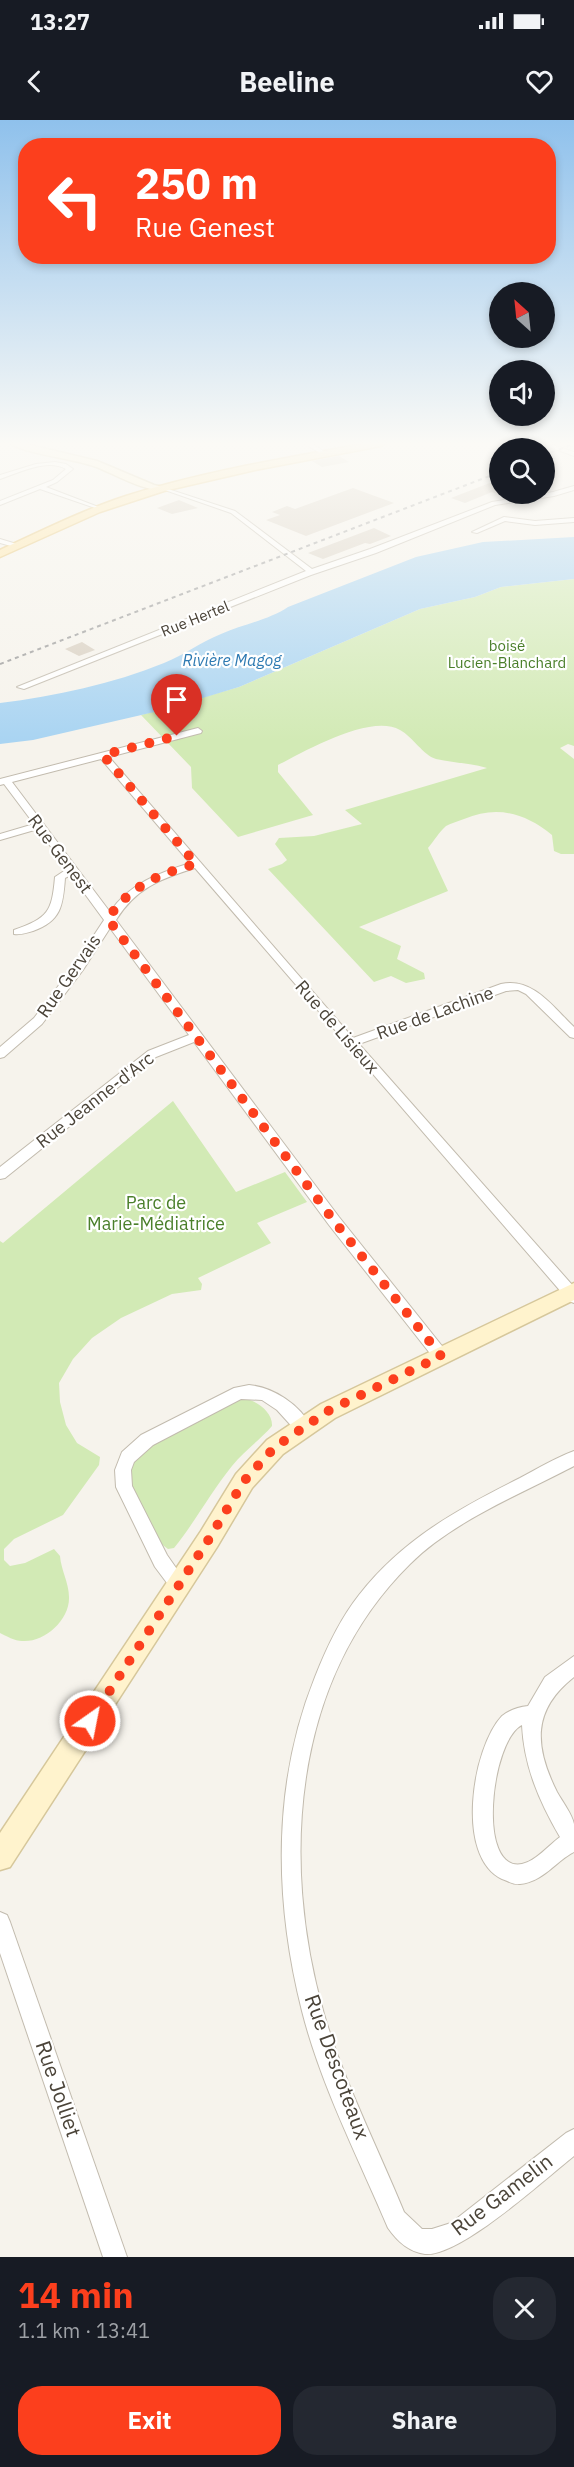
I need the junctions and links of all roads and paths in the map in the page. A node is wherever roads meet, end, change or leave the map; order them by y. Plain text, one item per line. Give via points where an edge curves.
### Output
1 (273, 543) edge
2 (394, 543) edge
3 (7, 544) edge
4 (0, 554) edge
5 (311, 572) junction
6 (21, 687) dead end
7 (198, 731) dead end
8 (103, 755) junction
9 (3, 781) edge
10 (39, 826) junction
11 (0, 837) edge
12 (196, 864) junction
13 (73, 870) junction
14 (108, 919) junction
15 (18, 932) dead end
16 (572, 1029) edge
17 (195, 1036) junction
18 (351, 1043) junction
19 (0, 1054) edge
20 (0, 1174) edge
21 (573, 1294) edge
22 (441, 1356) junction
23 (303, 1427) junction
24 (574, 1458) edge
25 (179, 1585) junction
26 (574, 1665) edge
27 (533, 1714) junction
28 (573, 1841) edge
29 (0, 1857) edge
30 (0, 1922) edge
31 (574, 2141) edge
32 (427, 2242) joint
33 (115, 2257) edge

1 - 5 street
2 - 5 street, Rue Hertel
3 - 4 main road
5 - 6 street, Rue Hertel
7 - 8 street
8 - 9 street
8 - 12 street, Rue de Lisieux
9 - 10 street, Rue Genest
10 - 11 street
10 - 13 street, Rue Genest
12 - 14 street, Rue Gervais via 143,885 123,900
12 - 18 street, Rue de Lisieux
13 - 14 street, Rue Genest
13 - 15 street via 60,877 53,915
14 - 17 street, Rue Genest
14 - 19 street, Rue Gervais via 79,967 38,1021
16 - 18 street, Rue de Lachine via 530,991 519,986 505,987
17 - 20 street, Rue Jeanne-d'Arc via 153,1054
17 - 22 street, Rue Genest
18 - 21 street, Rue de Lisieux
21 - 22 main road
22 - 23 main road
23 - 25 main road via 275,1447 244,1481
23 - 25 street via 261,1391 251,1390 147,1440 128,1457 123,1470 124,1487 161,1561
24 - 32 street, Rue Descoteaux via 436,1534 378,1584 331,1661 303,1740 290,1834 291,1888 298,1949 313,2013 396,2220 408,2235
25 - 29 main road
26 - 27 street via 540,1696
27 - 28 street via 536,1766
27 - 28 street via 517,1717 500,1738 482,1807 485,1843 500,1869 515,1875 539,1865
30 - 33 street, Rue Jolliet
31 - 32 street, Rue Gamelin via 459,2231

